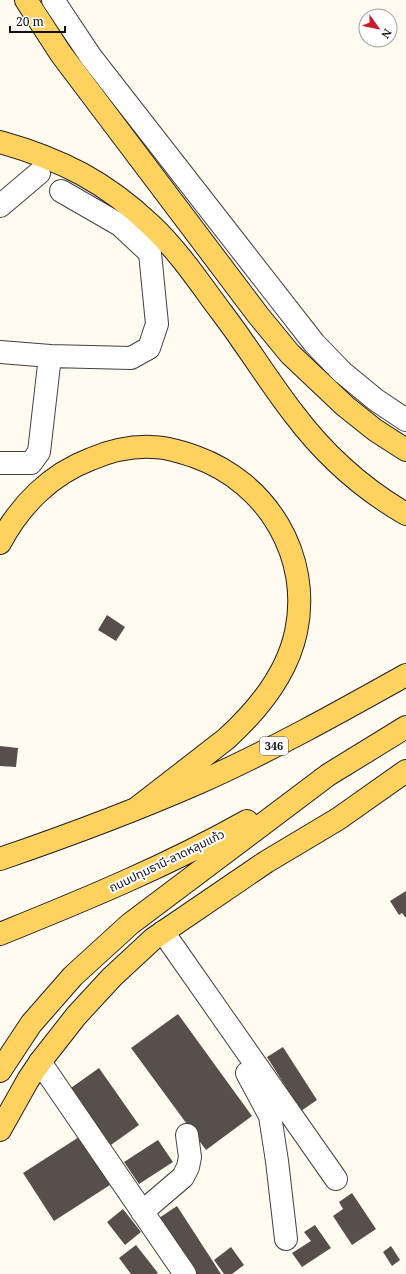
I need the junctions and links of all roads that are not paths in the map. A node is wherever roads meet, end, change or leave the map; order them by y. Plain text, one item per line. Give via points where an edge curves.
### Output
1 (26, 0) edge
2 (52, 0) edge
3 (0, 142) edge
4 (39, 173) dead end
5 (61, 191) dead end
6 (0, 206) edge
7 (0, 352) edge
8 (50, 356) junction
9 (406, 420) edge
10 (406, 450) edge
11 (0, 463) edge
12 (406, 514) edge
13 (0, 543) edge
14 (406, 675) edge
15 (406, 727) edge
16 (406, 772) edge
17 (328, 775) junction
18 (137, 808) junction
19 (0, 859) edge
20 (163, 932) junction
21 (0, 934) edge
22 (242, 1045) junction
23 (40, 1062) junction
24 (0, 1071) edge
25 (0, 1130) edge
26 (187, 1135) dead end
27 (336, 1179) dead end
28 (142, 1212) junction
29 (286, 1239) dead end
30 (185, 1274) edge

1 - 10 main road via 61,54 290,354 345,406
2 - 9 street via 92,57 314,343 342,372
3 - 12 main road via 39,154 76,170 107,188 153,226 198,280 294,415 326,451 368,489
4 - 6 street
5 - 8 street via 120,225 150,253 157,324 149,348 131,358
7 - 8 street
8 - 11 street via 39,452 31,463
13 - 18 main road via 23,508 37,492 57,476 78,463 114,450 133,448 169,449 216,465 256,495 278,522 292,553 299,597 295,634 287,659 253,713 226,739
14 - 18 main road, 346 via 300,733 199,782
15 - 17 main road
16 - 20 main road
17 - 21 main road, ถนนปทุมธานี-ลาดหลุมแก้ว via 220,836 156,868
17 - 24 main road via 130,924 73,976 31,1024
18 - 19 main road
20 - 22 street
20 - 23 main road via 112,977 76,1016
22 - 27 street
22 - 29 street via 243,1066 270,1116
23 - 25 main road
23 - 28 street
26 - 28 street via 190,1157 183,1177
28 - 30 street

